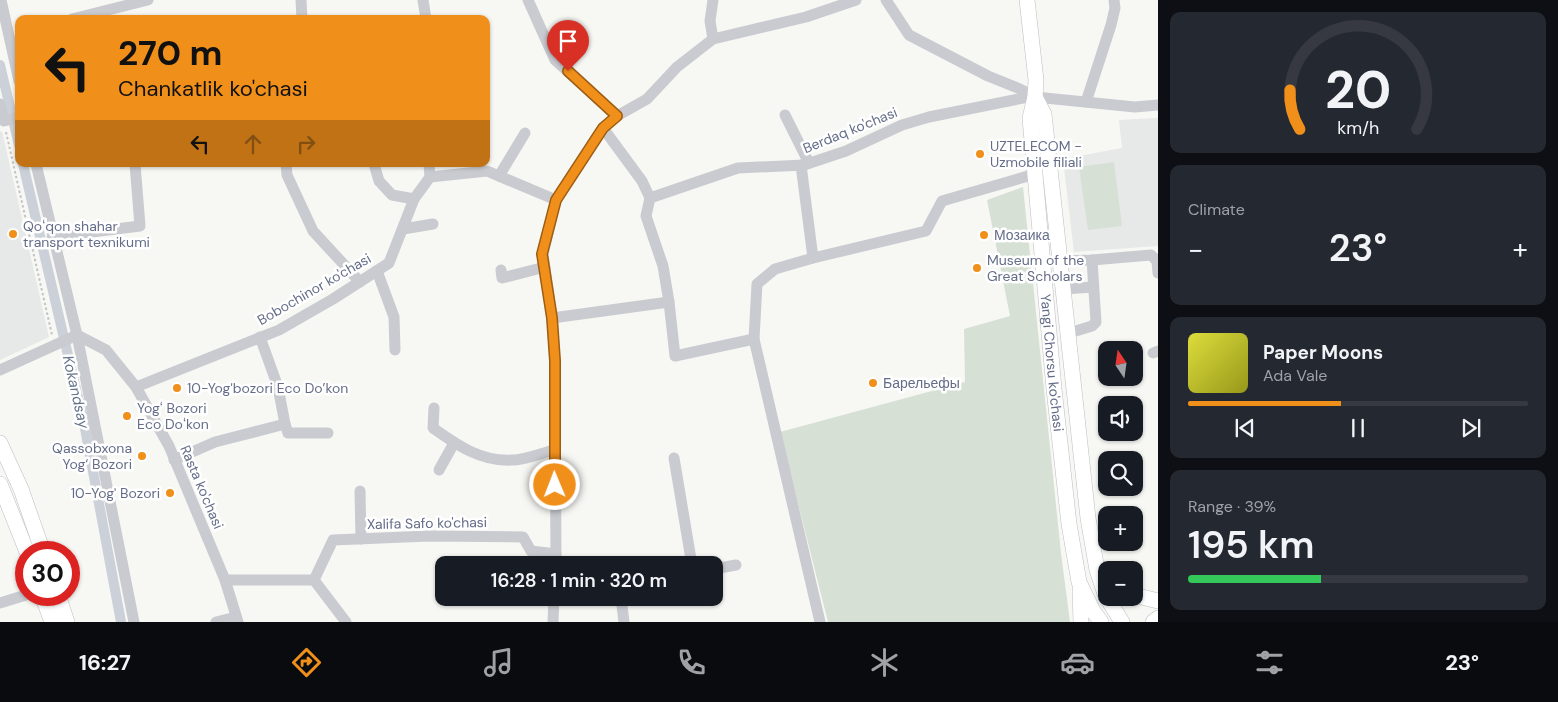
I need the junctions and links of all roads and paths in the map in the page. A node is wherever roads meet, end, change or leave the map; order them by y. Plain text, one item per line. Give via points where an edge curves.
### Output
1 (0, 0) edge
2 (148, 0) edge
3 (301, 0) edge
4 (423, 0) edge
5 (528, 0) edge
6 (713, 0) edge
7 (856, 0) edge
8 (886, 0) edge
9 (1027, 0) edge
10 (1114, 0) edge
11 (104, 5) edge
12 (81, 15) edge
13 (302, 15) edge
14 (425, 15) edge
15 (13, 33) edge
16 (714, 39) junction
17 (15, 49) edge
18 (1034, 97) junction
19 (1086, 102) junction
20 (0, 104) edge
21 (1158, 105) edge
22 (785, 115) dead end
23 (617, 116) junction
24 (15, 118) edge
25 (4, 121) junction
26 (603, 128) junction
27 (525, 134) dead end
28 (805, 164) junction
29 (37, 167) edge
30 (134, 167) edge
31 (286, 167) edge
32 (375, 167) edge
33 (429, 167) edge
34 (1035, 174) junction
35 (499, 176) junction
36 (430, 177) junction
37 (650, 198) junction
38 (414, 199) junction
39 (556, 200) junction
40 (433, 224) dead end
41 (403, 229) junction
42 (52, 237) junction
43 (813, 258) junction
44 (1092, 260) junction
45 (1060, 261) junction
46 (544, 267) junction
47 (500, 270) dead end
48 (377, 271) junction
49 (1158, 273) edge
50 (360, 282) junction
51 (1094, 286) junction
52 (1064, 289) junction
53 (669, 302) junction
54 (552, 318) junction
55 (1069, 333) junction
56 (77, 335) junction
57 (260, 337) junction
58 (754, 339) junction
59 (54, 344) junction
60 (395, 350) dead end
61 (0, 370) edge
62 (136, 387) junction
63 (434, 408) dead end
64 (285, 424) junction
65 (328, 433) dead end
66 (0, 443) edge
67 (454, 443) junction
68 (554, 450) junction
69 (674, 458) dead end
70 (174, 460) junction
71 (439, 470) dead end
72 (0, 484) edge
73 (360, 491) dead end
74 (361, 539) junction
75 (23, 541) edge
76 (39, 541) edge
77 (545, 556) edge
78 (556, 556) edge
79 (690, 556) edge
80 (1099, 561) edge
81 (736, 565) dead end
82 (723, 567) edge
83 (225, 580) junction
84 (314, 580) junction
85 (1079, 582) junction
86 (1143, 597) edge
87 (15, 598) edge
88 (1158, 601) edge
89 (0, 603) edge
90 (46, 606) edge
91 (62, 606) edge
92 (554, 606) edge
93 (622, 606) edge
94 (1112, 606) edge
95 (1158, 618) edge
96 (237, 619) edge
97 (52, 622) edge
98 (67, 622) edge
99 (134, 622) edge
100 (216, 622) edge
101 (346, 622) edge
102 (553, 622) edge
103 (624, 622) edge
104 (820, 622) edge
105 (1081, 622) edge
106 (1101, 622) edge
107 (1122, 622) edge
108 (1153, 622) edge

1 - 15 street
2 - 11 street
3 - 13 street
4 - 14 street
5 - 23 street via 555,60
6 - 16 street via 710,21
7 - 16 street via 806,17
8 - 18 street via 909,35
9 - 18 main road, Yangi Chorsu ko'chasi via 1036,80
10 - 19 street via 1116,8
11 - 12 street
15 - 17 street
16 - 23 street via 677,67 647,99
18 - 19 street
18 - 28 street, Berdaq ko'chasi via 929,117
18 - 34 main road, Yangi Chorsu ko'chasi via 1030,118
18 - 45 main road, Yangi Chorsu ko'chasi via 1044,114
19 - 21 street via 1135,107
20 - 25 street
22 - 28 street
23 - 26 street
24 - 25 street
25 - 59 path
26 - 37 street via 642,181
26 - 39 street
27 - 35 street
28 - 37 street, Berdaq ko'chasi via 738,168
28 - 43 street
29 - 42 street
30 - 42 street via 140,226
31 - 50 street via 313,231
32 - 38 street via 379,181 392,195
33 - 36 street
34 - 43 street via 942,201 926,231
34 - 85 main road, Yangi Chorsu ko'chasi via 1069,524
35 - 36 street via 487,171
35 - 39 street
36 - 38 street, Bobochinor ko'chasi
37 - 53 street via 646,216 663,266
38 - 41 street, Bobochinor ko'chasi
39 - 46 street via 542,254
40 - 41 street
41 - 48 street, Bobochinor ko'chasi via 389,263
42 - 56 street
43 - 58 street via 775,269 757,284
44 - 45 street
44 - 49 street via 1151,255 1157,261
44 - 51 street
45 - 52 main road, Yangi Chorsu ko'chasi
46 - 47 street via 502,278
46 - 54 street
48 - 50 street, Bobochinor ko'chasi
48 - 60 street via 394,317
50 - 57 street, Bobochinor ko'chasi via 279,330
51 - 52 street
51 - 55 street via 1096,322
52 - 55 main road, Yangi Chorsu ko'chasi
53 - 54 street
53 - 58 street via 675,356
54 - 68 street
55 - 80 main road, Yangi Chorsu ko'chasi via 1088,518
56 - 59 street
56 - 62 street, Rasta ko'chasi via 106,350
56 - 99 street
57 - 62 street, Bobochinor ko'chasi
57 - 64 street via 278,387
58 - 104 street
59 - 61 street
62 - 70 street, Rasta ko'chasi
63 - 67 street via 433,428
64 - 65 street via 288,433
64 - 70 street via 215,442
66 - 76 main road
67 - 68 street via 479,456 512,460
67 - 71 street
68 - 78 street
69 - 79 street
70 - 83 street, Rasta ko'chasi
72 - 75 main road
73 - 74 street
74 - 77 street, Xalifa Safo ko'chasi via 523,537 531,551
74 - 84 street, Xalifa Safo ko'chasi via 333,540
81 - 82 street
83 - 84 street
83 - 96 street, Rasta ko'chasi
84 - 101 street
85 - 105 main road
85 - 106 main road, Yangi Chorsu ko'chasi
86 - 88 main road
87 - 89 street
90 - 97 main road
91 - 98 main road
92 - 102 street
93 - 103 street
94 - 107 main road, Yangi Chorsu ko'chasi
95 - 108 main road
96 - 100 street

